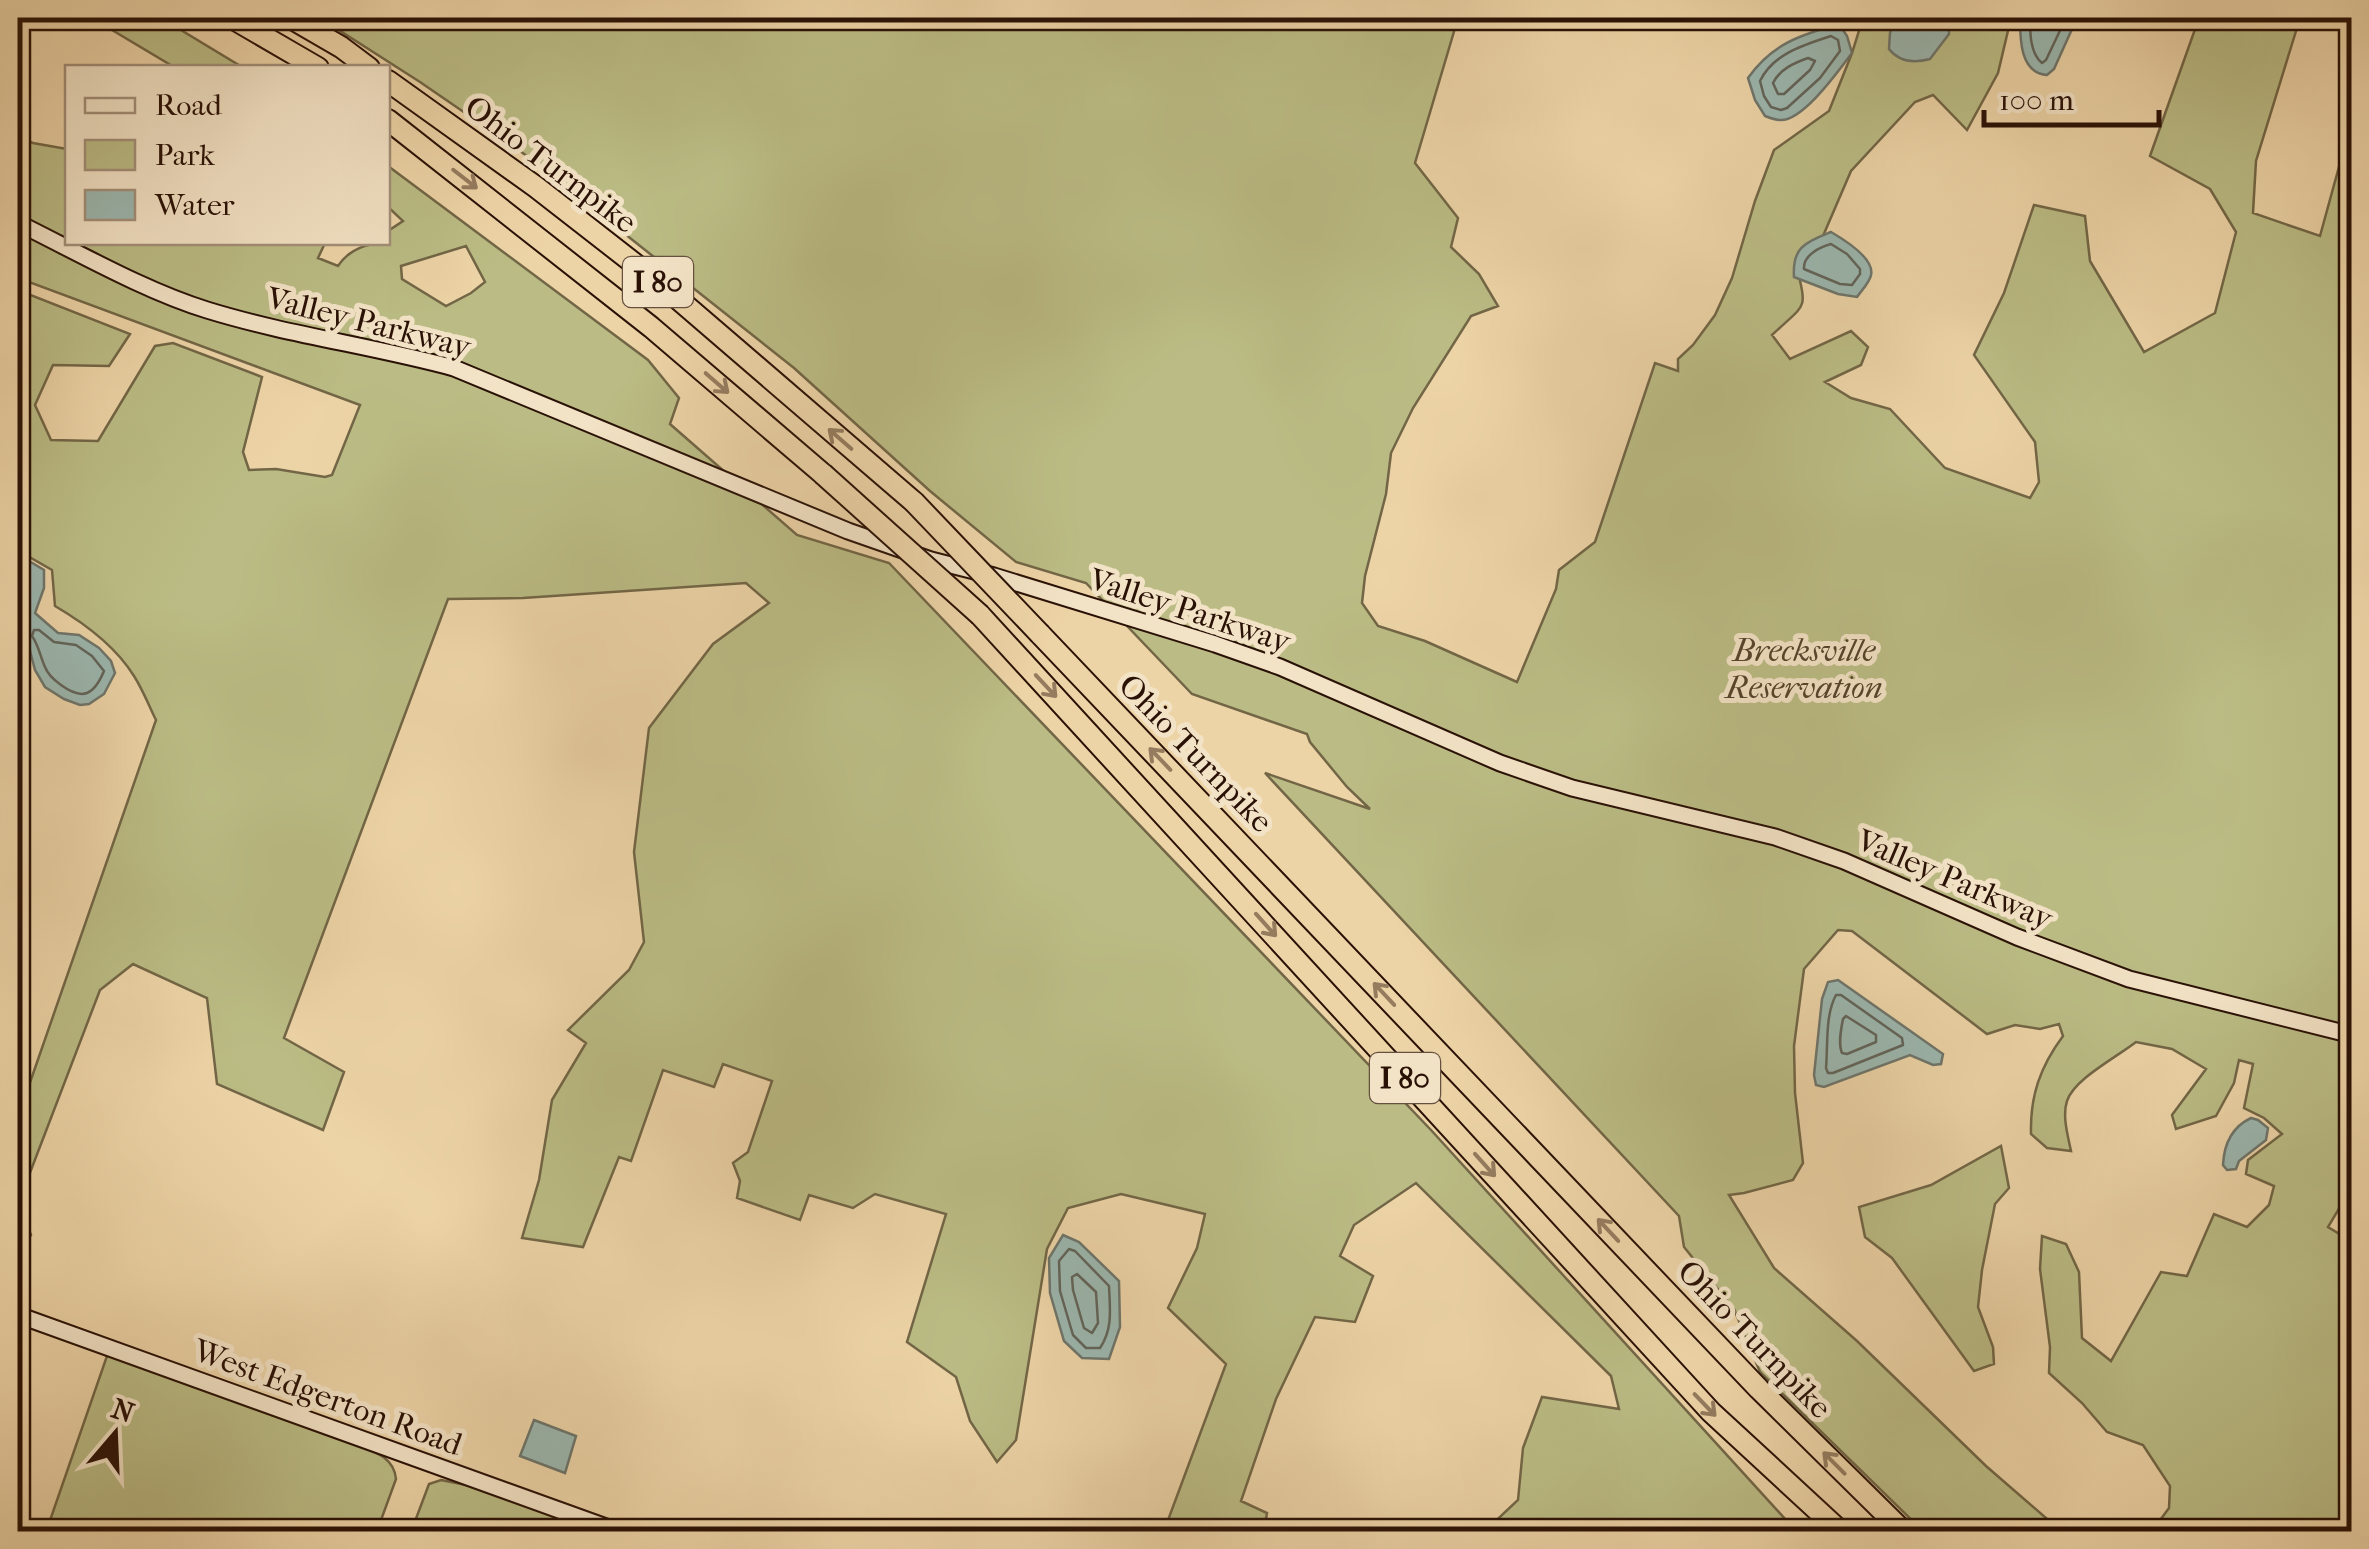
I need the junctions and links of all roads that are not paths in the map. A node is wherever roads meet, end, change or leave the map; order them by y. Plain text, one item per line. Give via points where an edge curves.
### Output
1 (232, 18) edge
2 (291, 18) edge
3 (313, 65) edge
4 (365, 65) edge
5 (390, 82) edge
6 (390, 122) edge
7 (18, 223) edge
8 (2352, 1035) edge
9 (18, 1315) edge
10 (620, 1532) edge
11 (1840, 1532) edge
12 (1904, 1532) edge

1 - 3 highway
2 - 4 highway
12 -> 5 highway, Ohio Turnpike / I 80, bridge via 1758,1389 914,502 663,286
6 -> 11 highway, Ohio Turnpike / I 80, bridge via 652,327 980,614 1710,1412
7 - 8 street, Valley Parkway via 204,310 454,368 835,526 1280,667 1572,788 1775,837 2129,979
9 - 10 street, West Edgerton Road

